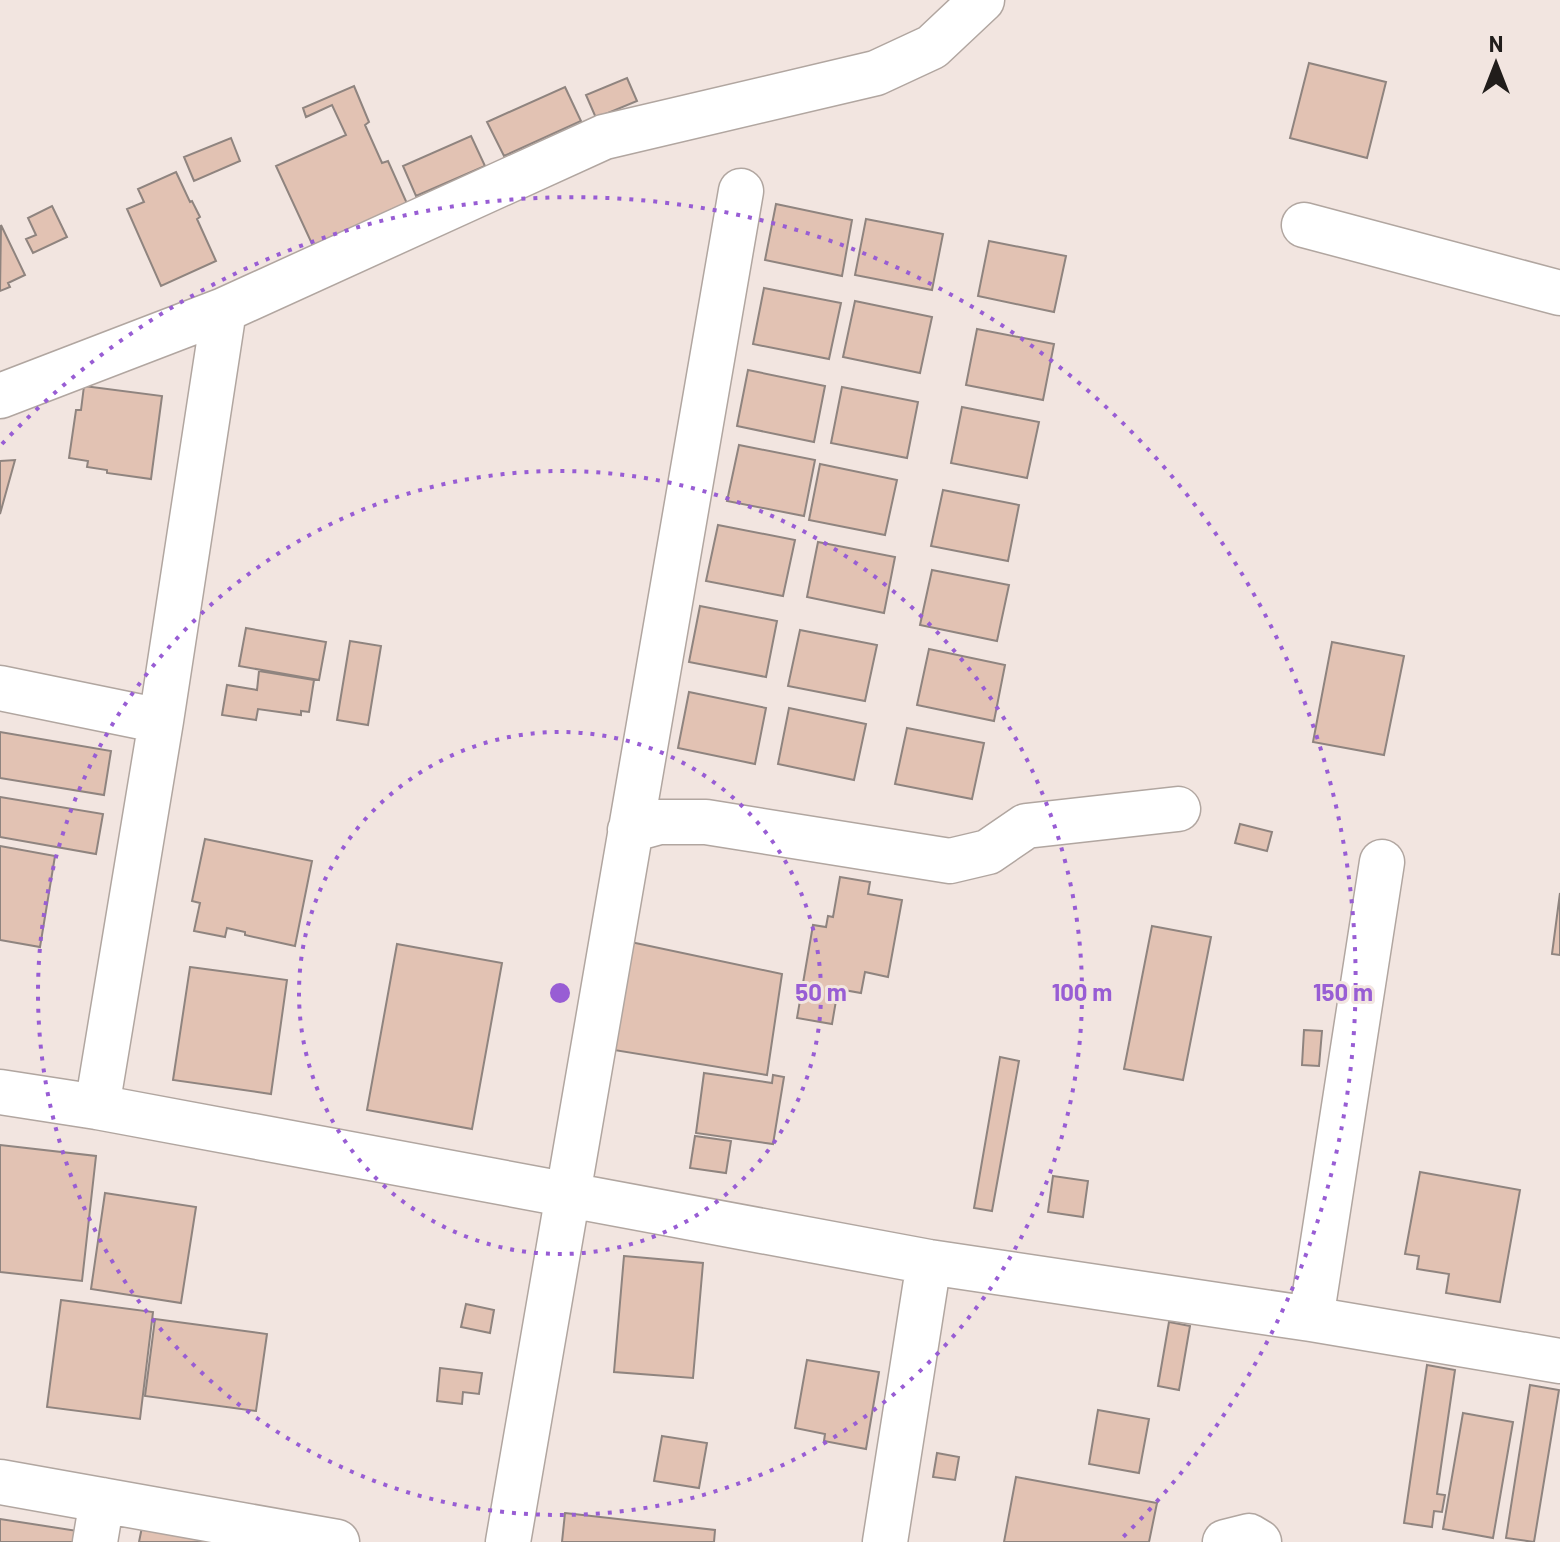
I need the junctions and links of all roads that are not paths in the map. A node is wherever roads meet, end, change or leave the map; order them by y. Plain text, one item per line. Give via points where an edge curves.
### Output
1 (982, 0) edge
2 (741, 191) dead end
3 (1304, 225) dead end
4 (1560, 293) edge
5 (224, 310) junction
6 (0, 396) edge
7 (0, 688) edge
8 (161, 721) junction
9 (1178, 809) dead end
10 (630, 830) junction
11 (1382, 862) dead end
12 (0, 1092) edge
13 (97, 1107) junction
14 (568, 1193) junction
15 (929, 1262) junction
16 (1311, 1319) junction
17 (1560, 1361) edge
18 (0, 1482) edge
19 (102, 1500) junction
20 (95, 1542) edge
21 (337, 1542) edge
22 (508, 1542) edge
23 (885, 1542) edge
24 (1225, 1542) edge
25 (1259, 1542) edge

1 - 5 street via 932,47 876,73 604,137
2 - 10 street
3 - 4 street
5 - 6 street
5 - 8 street
7 - 8 street
8 - 13 street
9 - 10 street via 1026,826 988,852 950,861 706,822 659,822
10 - 14 street
11 - 16 street
12 - 13 street
13 - 14 street
14 - 15 street
14 - 22 street
15 - 16 street
15 - 23 street
16 - 17 street
18 - 19 street
19 - 20 street
19 - 21 street
24 - 25 street via 1249,1536

